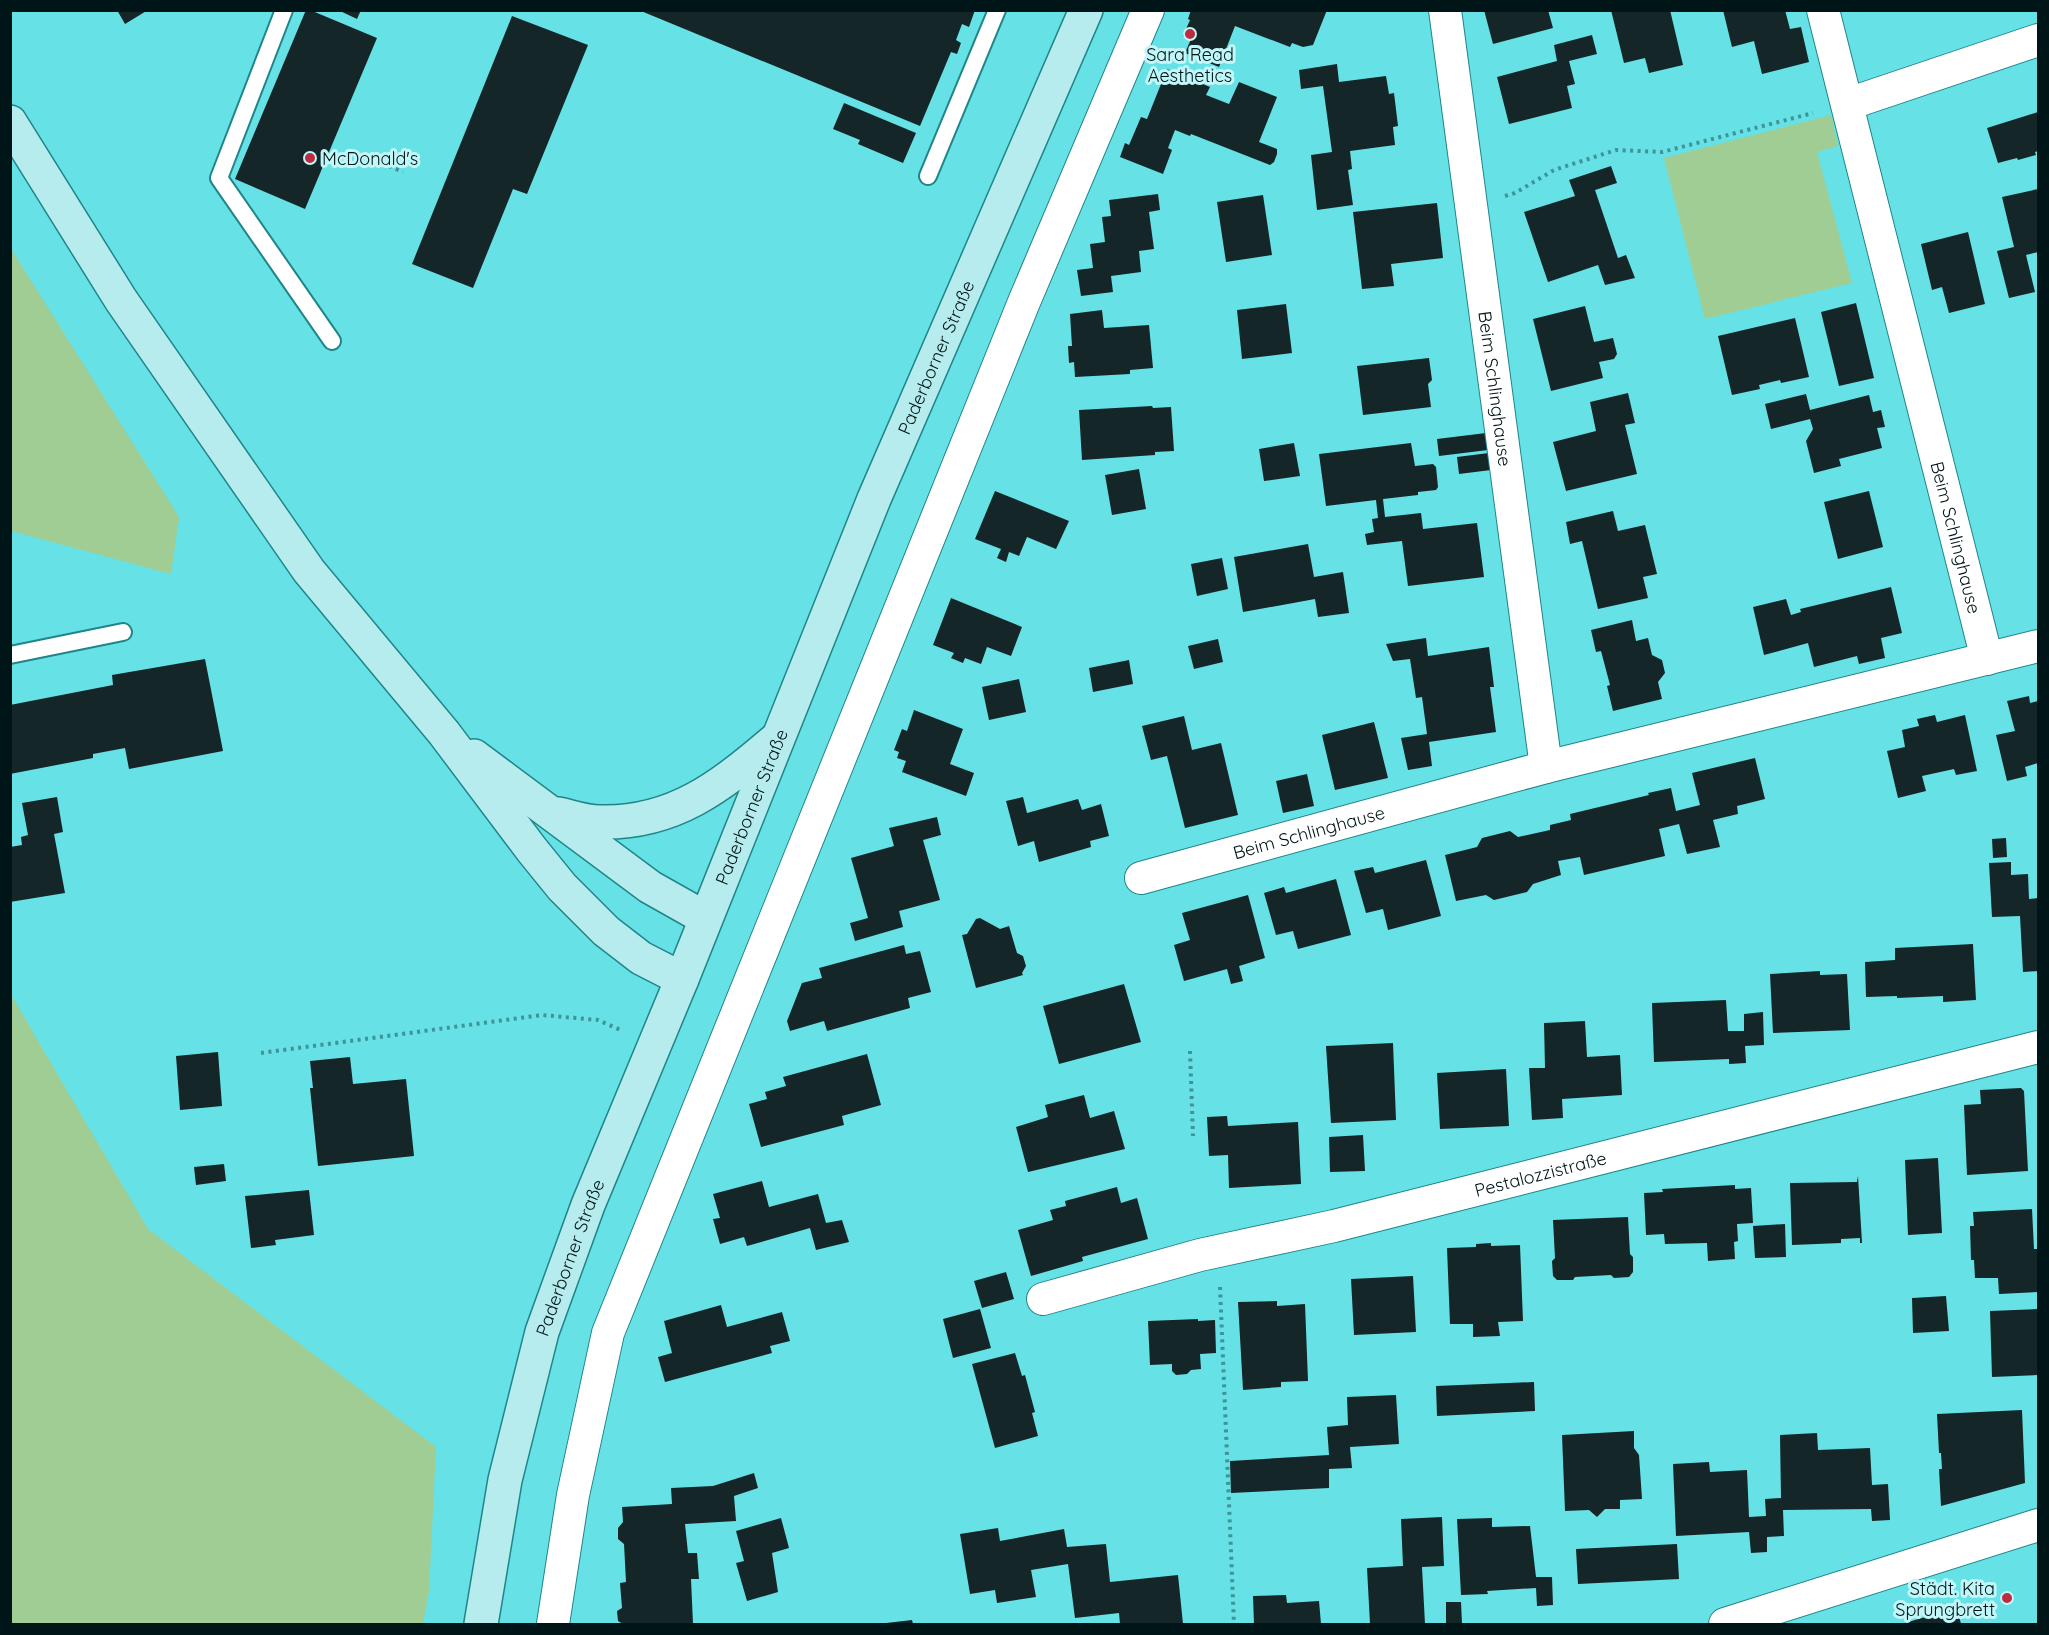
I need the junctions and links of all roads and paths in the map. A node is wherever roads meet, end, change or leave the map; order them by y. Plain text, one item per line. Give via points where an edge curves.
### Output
1 (284, 10) edge
2 (997, 10) edge
3 (1086, 10) edge
4 (1148, 10) edge
5 (1445, 10) edge
6 (1823, 10) edge
7 (2038, 40) edge
8 (1848, 104) junction
9 (10, 122) edge
10 (326, 158) dead end
11 (403, 172) dead end
12 (928, 176) dead end
13 (1470, 206) junction
14 (332, 341) dead end
15 (123, 632) dead end
16 (2038, 646) edge
17 (10, 655) edge
18 (1987, 659) junction
19 (444, 734) junction
20 (778, 738) junction
21 (1546, 768) junction
22 (551, 813) junction
23 (1141, 878) dead end
24 (705, 918) junction
25 (681, 979) junction
26 (654, 1044) junction
27 (2038, 1047) edge
28 (1190, 1051) dead end
29 (261, 1053) dead end
30 (1193, 1136) dead end
31 (1218, 1251) junction
32 (1043, 1299) dead end
33 (2038, 1525) edge
34 (481, 1624) edge
35 (553, 1624) edge
36 (1234, 1624) edge
37 (1725, 1624) edge

1 - 14 lane via 219,178
2 - 12 lane
3 - 20 main road, Paderborner Straße via 874,499
4 - 35 street via 1024,302 608,1333 573,1495
5 - 13 street, Beim Schlinghause
6 - 8 street, Beim Schlinghause
7 - 8 street
8 - 13 path via 1662,152 1616,150 1554,170 1515,194
8 - 18 street, Beim Schlinghause
9 - 19 main road via 121,300 309,571
10 - 11 path via 355,151
13 - 21 street, Beim Schlinghause
15 - 17 lane
16 - 18 street, Beim Schlinghause
18 - 21 street, Beim Schlinghause
19 - 22 main road
19 - 25 main road via 562,887 606,931 641,958
20 - 22 main road via 728,780 685,806 657,816 598,822
20 - 24 main road, Paderborner Straße
21 - 23 street, Beim Schlinghause
22 - 24 main road via 650,887
24 - 25 main road, Paderborner Straße
25 - 26 main road, Paderborner Straße
26 - 29 path via 598,1020 542,1015
26 - 34 main road, Paderborner Straße via 588,1205 542,1332 506,1480
27 - 31 street, Pestalozzistraße via 1334,1226
28 - 30 path
31 - 32 street, Pestalozzistraße
31 - 36 path
33 - 37 street

